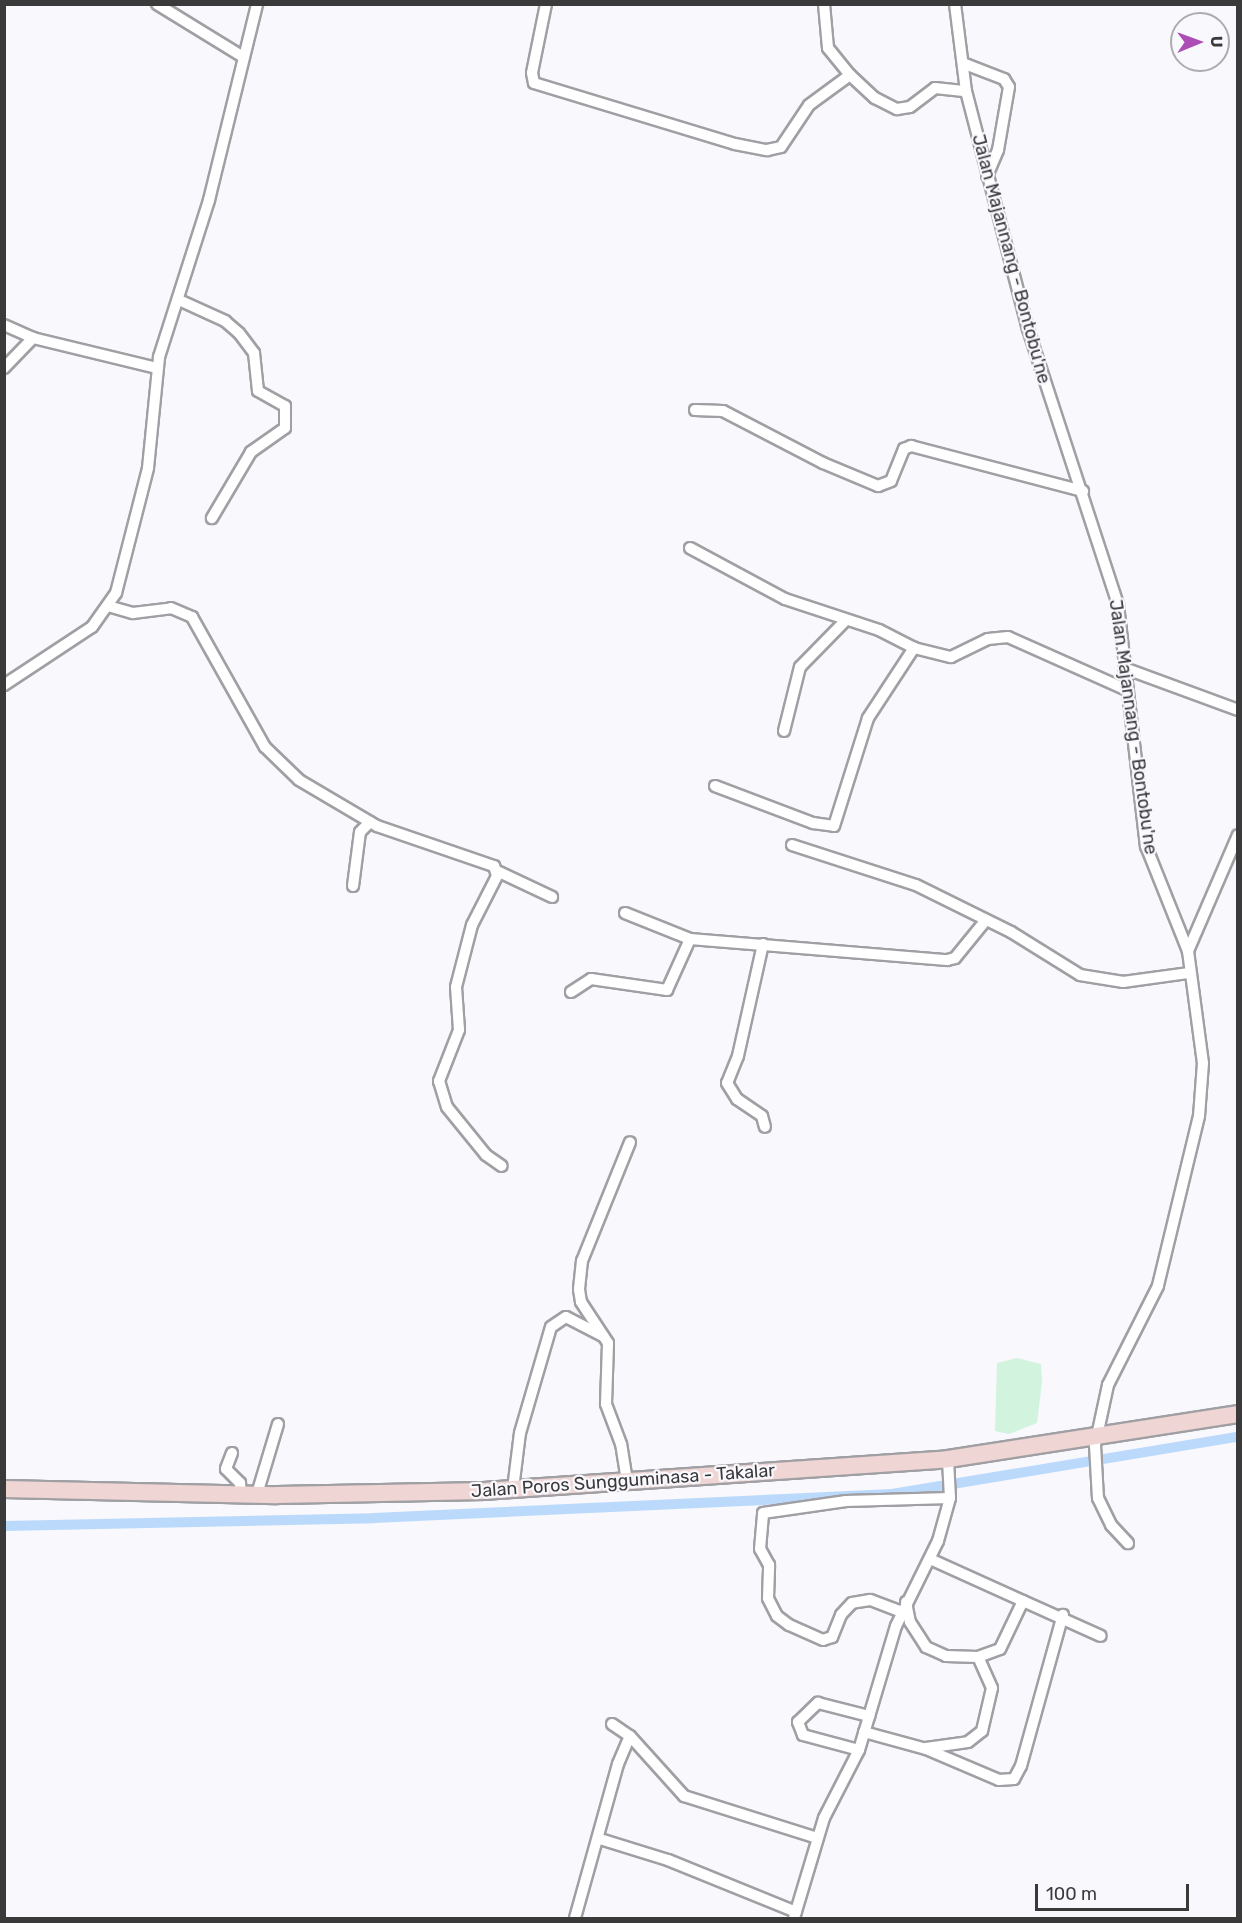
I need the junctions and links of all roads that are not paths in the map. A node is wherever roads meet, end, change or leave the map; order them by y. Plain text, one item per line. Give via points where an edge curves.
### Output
1 (157, 4) edge
2 (257, 4) edge
3 (546, 4) edge
4 (824, 4) edge
5 (955, 4) edge
6 (243, 57) junction
7 (966, 64) junction
8 (850, 75) junction
9 (966, 91) junction
10 (987, 176) junction
11 (179, 300) junction
12 (4, 325) edge
13 (33, 338) junction
14 (4, 368) edge
15 (157, 368) junction
16 (695, 410) dead end
17 (1083, 491) junction
18 (212, 518) dead end
19 (690, 548) dead end
20 (108, 606) junction
21 (845, 621) junction
22 (914, 648) junction
23 (1124, 668) junction
24 (4, 685) edge
25 (1126, 690) junction
26 (1238, 710) edge
27 (784, 731) dead end
28 (714, 786) dead end
29 (370, 822) junction
30 (1238, 835) edge
31 (792, 845) dead end
32 (497, 871) junction
33 (353, 886) dead end
34 (552, 897) dead end
35 (625, 913) dead end
36 (986, 920) junction
37 (690, 939) junction
38 (763, 944) junction
39 (1188, 951) junction
40 (1189, 973) junction
41 (571, 992) dead end
42 (765, 1127) dead end
43 (630, 1142) dead end
44 (502, 1166) dead end
45 (606, 1337) junction
46 (1238, 1414) edge
47 (278, 1424) dead end
48 (1096, 1440) junction
49 (232, 1454) dead end
50 (949, 1464) junction
51 (627, 1481) junction
52 (513, 1489) junction
53 (4, 1490) edge
54 (249, 1494) junction
55 (950, 1495) junction
56 (1128, 1543) dead end
57 (930, 1559) junction
58 (1023, 1601) junction
59 (904, 1607) junction
60 (1064, 1615) junction
61 (1101, 1635) dead end
62 (978, 1657) junction
63 (869, 1716) junction
64 (612, 1724) dead end
65 (864, 1732) junction
66 (630, 1737) junction
67 (926, 1749) junction
68 (859, 1750) junction
69 (817, 1838) junction
70 (600, 1839) junction
71 (795, 1915) edge
72 (575, 1918) edge

1 - 6 street
2 - 6 street
3 - 8 street via 532,73 534,83 735,144 767,150 781,147 809,105
4 - 8 street via 828,48
5 - 7 street, Jalan Majannang - Bontobu'ne
6 - 11 street
7 - 9 street, Jalan Majannang - Bontobu'ne
7 - 10 street via 1004,79 1009,87 998,150
8 - 9 street via 875,98 897,109 910,107 935,88
9 - 10 street, Jalan Majannang - Bontobu'ne
10 - 17 street, Jalan Majannang - Bontobu'ne via 1030,337
11 - 15 street
11 - 18 street via 225,321 239,333 254,353 258,391 280,399 285,406 285,428 251,452
12 - 13 street
13 - 14 street
13 - 15 street
15 - 20 street via 148,468 118,585
16 - 17 street via 723,411 823,463 878,486 891,481 904,449 911,446
17 - 23 street, Jalan Majannang - Bontobu'ne via 1118,605
19 - 21 street via 745,581
20 - 24 street via 92,627
20 - 29 street via 133,614 171,608 192,617 265,747 298,780
21 - 22 street via 879,630
21 - 27 street via 800,667
22 - 25 street via 951,657 988,639 1008,637
22 - 28 street via 868,718 834,826 813,823
23 - 25 street, Jalan Majannang - Bontobu'ne
23 - 26 street
25 - 39 street, Jalan Majannang - Bontobu'ne via 1146,846
29 - 32 street via 490,863
29 - 33 street via 360,832
30 - 39 street
31 - 36 street via 903,879
32 - 34 street
32 - 44 street via 472,925 456,987 459,1030 439,1081 447,1107 486,1155
35 - 37 street
36 - 38 street via 947,960
36 - 40 street via 1080,975 1123,982
37 - 38 street
37 - 41 street via 667,990 591,979
38 - 42 street via 738,1056 727,1083 737,1099 762,1116
39 - 40 street, Jalan Majannang - Bontobu'ne
40 - 48 street, Jalan Majannang - Bontobu'ne via 1203,1063 1199,1116 1154,1300 1108,1385
43 - 45 street via 579,1276 581,1302
45 - 51 street via 610,1376 606,1404 621,1444
45 - 52 street via 566,1317 551,1327 520,1433
46 - 48 highway, Jalan Poros Sungguminasa - Takalar
47 - 54 street
48 - 50 highway, Jalan Poros Sungguminasa - Takalar
48 - 56 street, Jalan Majannang - Bontobu'ne via 1098,1498 1105,1515
49 - 54 street via 226,1469
50 - 51 highway, Jalan Poros Sungguminasa - Takalar
50 - 55 street
51 - 52 highway, Jalan Poros Sungguminasa - Takalar
52 - 54 highway, Jalan Poros Sungguminasa - Takalar
53 - 54 highway, Jalan Poros Sungguminasa - Takalar
55 - 57 street
55 - 59 street via 846,1501 763,1513 760,1549 769,1565 768,1598 777,1616 789,1625 824,1640 832,1637 841,1615 852,1603 870,1600
57 - 58 street
57 - 59 street
58 - 60 street
58 - 62 street via 1004,1645
59 - 62 street via 926,1647 946,1656
59 - 63 street
60 - 61 street
60 - 67 street via 1014,1779 999,1780
62 - 67 street via 992,1688 982,1731 968,1742
63 - 65 street
63 - 68 street via 818,1703 798,1722 803,1735
64 - 66 street
65 - 67 street
65 - 68 street
66 - 69 street via 684,1796
66 - 70 street via 618,1764
68 - 69 street
69 - 71 street
70 - 71 street via 668,1860
70 - 72 street

